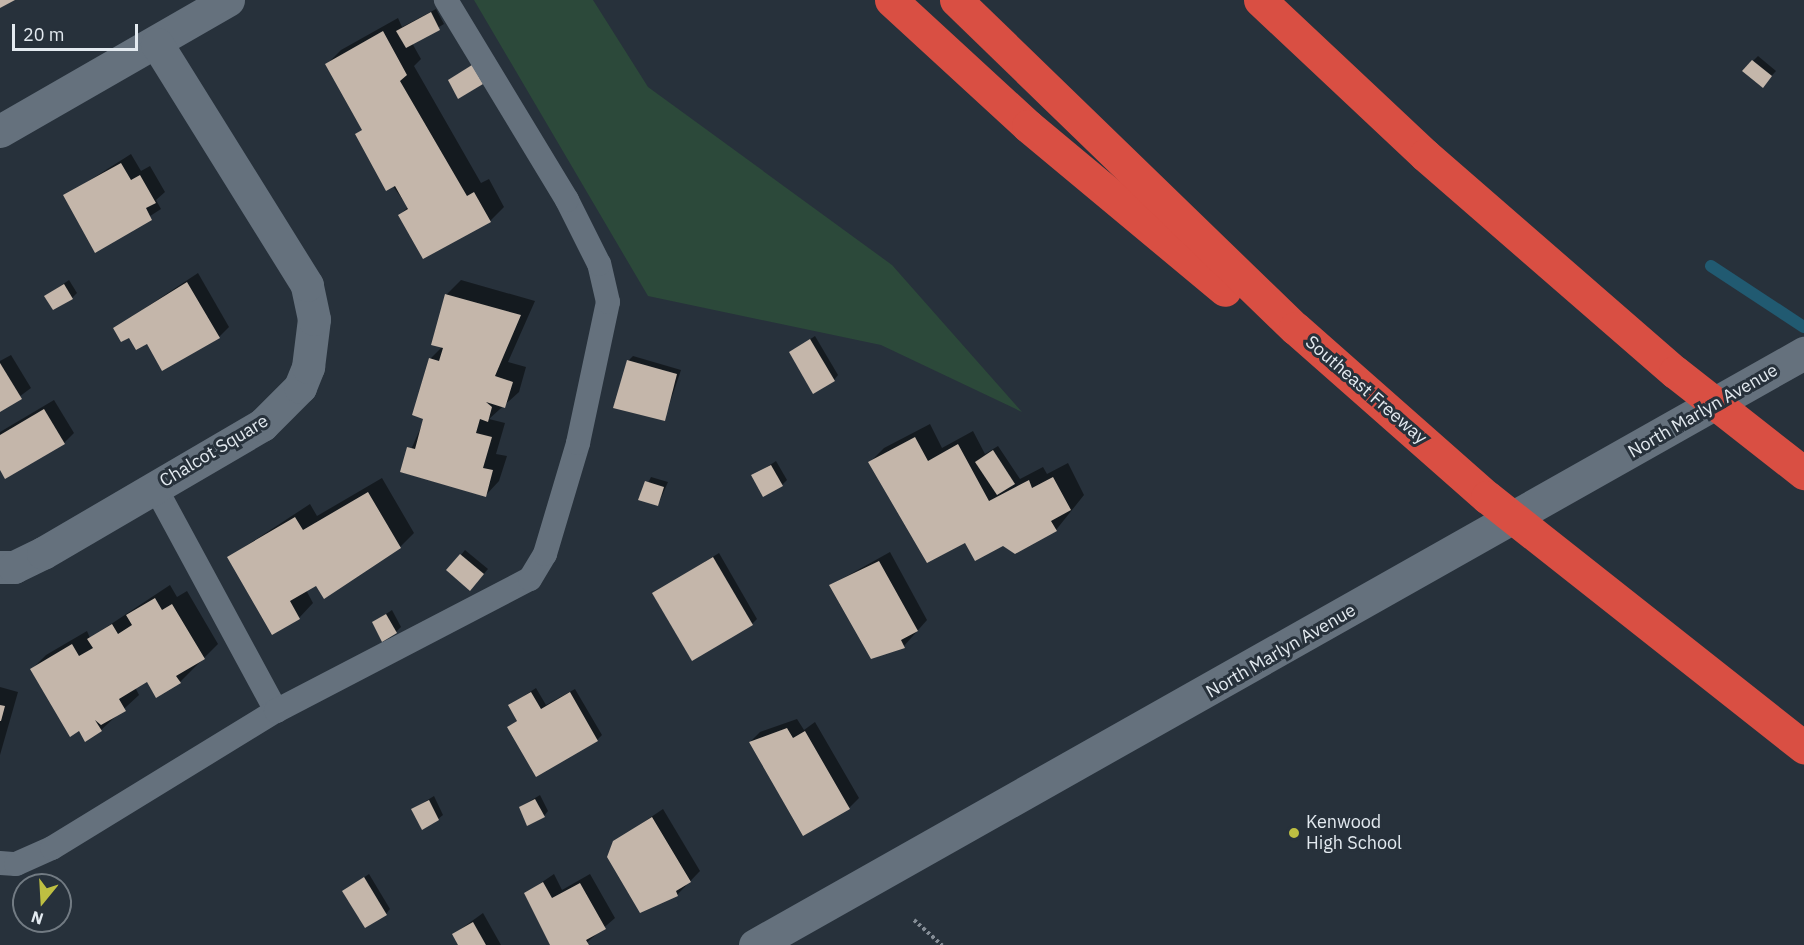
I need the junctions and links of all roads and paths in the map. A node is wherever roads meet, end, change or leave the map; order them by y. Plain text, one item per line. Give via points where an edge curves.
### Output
1 (228, 0) edge
2 (446, 0) edge
3 (891, 0) edge
4 (956, 0) edge
5 (1260, 0) edge
6 (1290, 0) edge
7 (157, 44) junction
8 (0, 131) edge
9 (1804, 353) edge
10 (1675, 372) junction
11 (1804, 473) edge
12 (154, 487) junction
13 (1487, 497) junction
14 (0, 567) edge
15 (276, 711) junction
16 (1804, 747) edge
17 (0, 863) edge
18 (914, 920) dead end
19 (755, 945) edge
20 (942, 945) edge

1 - 7 street
2 - 15 lane via 567,200 599,264 608,302 603,341 553,533 530,579
3 - 13 highway via 1028,126 1286,340
4 - 13 highway, Southeast Freeway via 1052,98 1295,328
5 - 10 highway via 1425,155
6 - 10 highway via 1432,146
7 - 8 street
7 - 12 street, Chalcot Square via 263,206 307,285 314,319 308,367 282,408
9 - 19 street, North Marlyn Avenue
10 - 11 highway
12 - 14 street, Chalcot Square via 43,553 14,567
12 - 15 lane
13 - 16 highway, Southeast Freeway
15 - 17 lane via 52,848 16,864
18 - 20 path

